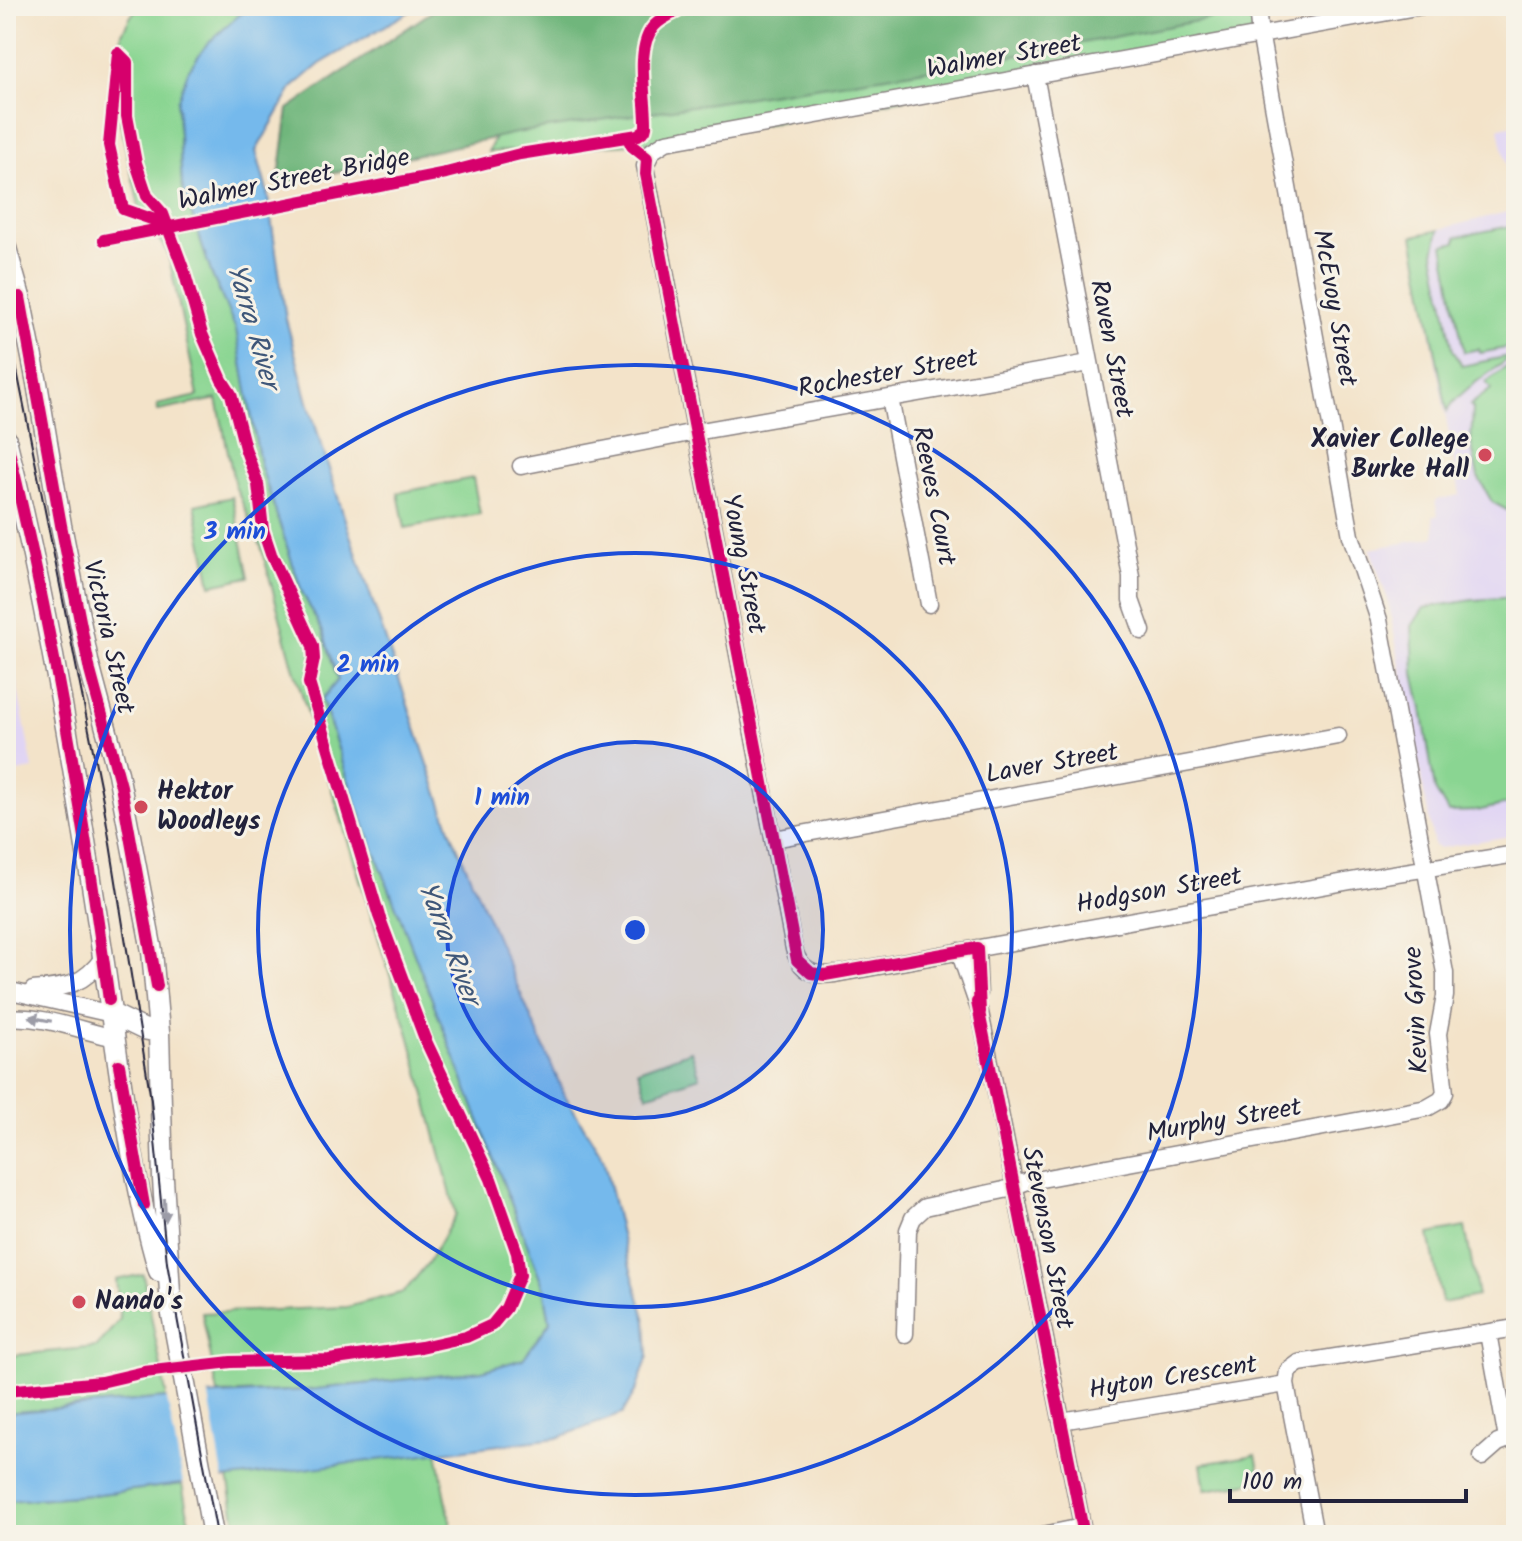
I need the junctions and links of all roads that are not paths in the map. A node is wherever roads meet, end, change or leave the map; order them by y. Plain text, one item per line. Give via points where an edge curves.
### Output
1 (1257, 6) edge
2 (1422, 6) edge
3 (1260, 35) junction
4 (1035, 75) junction
5 (647, 158) joint
6 (6, 248) edge
7 (10, 275) edge
8 (1089, 363) junction
9 (890, 398) junction
10 (695, 432) junction
11 (6, 439) edge
12 (521, 466) dead end
13 (929, 604) dead end
14 (1142, 631) dead end
15 (1338, 736) dead end
16 (774, 839) junction
17 (1516, 854) edge
18 (1427, 869) junction
19 (977, 948) junction
20 (959, 951) junction
21 (103, 958) junction
22 (811, 973) joint
23 (11, 993) edge
24 (980, 1012) junction
25 (112, 1014) junction
26 (6, 1018) edge
27 (115, 1038) junction
28 (160, 1041) junction
29 (1441, 1100) joint
30 (1014, 1186) junction
31 (171, 1309) junction
32 (1516, 1328) edge
33 (1488, 1333) junction
34 (905, 1334) dead end
35 (1286, 1384) junction
36 (1061, 1421) junction
37 (1512, 1438) edge
38 (1482, 1457) dead end
39 (1083, 1531) edge
40 (213, 1535) edge
41 (1043, 1535) edge
42 (1315, 1535) edge

1 - 3 street, McEvoy Street
2 - 3 street, Walmer Street
3 - 4 street, Walmer Street
3 - 18 street, McEvoy Street via 1351,536 1379,620
4 - 5 street, Walmer Street via 666,142
4 - 8 street, Raven Street
5 - 10 street, Young Street
6 - 7 main road, Victoria Street
7 - 28 main road, Victoria Street via 37,383 88,661 121,786 154,966
8 - 9 street, Rochester Street
8 - 14 street, Raven Street via 1131,576 1131,600
9 - 10 street, Rochester Street
9 - 13 street, Reeves Court
10 - 12 street, Rochester Street
10 - 16 street, Young Street
11 - 21 main road, Victoria Street via 73,762
15 - 16 street, Laver Street
16 - 22 street, Young Street via 796,956
17 - 18 street, Hodgson Street
18 - 19 street, Hodgson Street
18 - 29 street, Kevin Grove via 1446,983 1438,1023 1445,1087
19 - 20 street, Hodgson Street
19 - 24 street, Stevenson Street
20 - 22 street, Hodgson Street via 835,974
20 - 24 street, Stevenson Street
21 - 23 street via 78,982
21 - 25 main road, Victoria Street
23 - 25 street
24 - 30 street, Stevenson Street
25 - 27 main road, Victoria Street
25 - 28 main road
27 -> 26 street via 46,1019
27 - 28 main road
27 - 31 main road, Victoria Street via 149,1229
28 -> 31 main road, Victoria Street
29 - 30 street, Murphy Street via 1427,1108
30 - 34 street, Murphy Street via 932,1205 913,1218 907,1238
30 - 36 street, Stevenson Street
31 - 40 main road, Victoria Street
32 - 33 street, Hyton Crescent
33 - 35 street, Hyton Crescent via 1299,1363 1288,1371
33 - 37 street
35 - 36 street, Hyton Crescent
35 - 42 street
36 - 39 street, Stevenson Street
37 - 38 street
39 - 41 street

